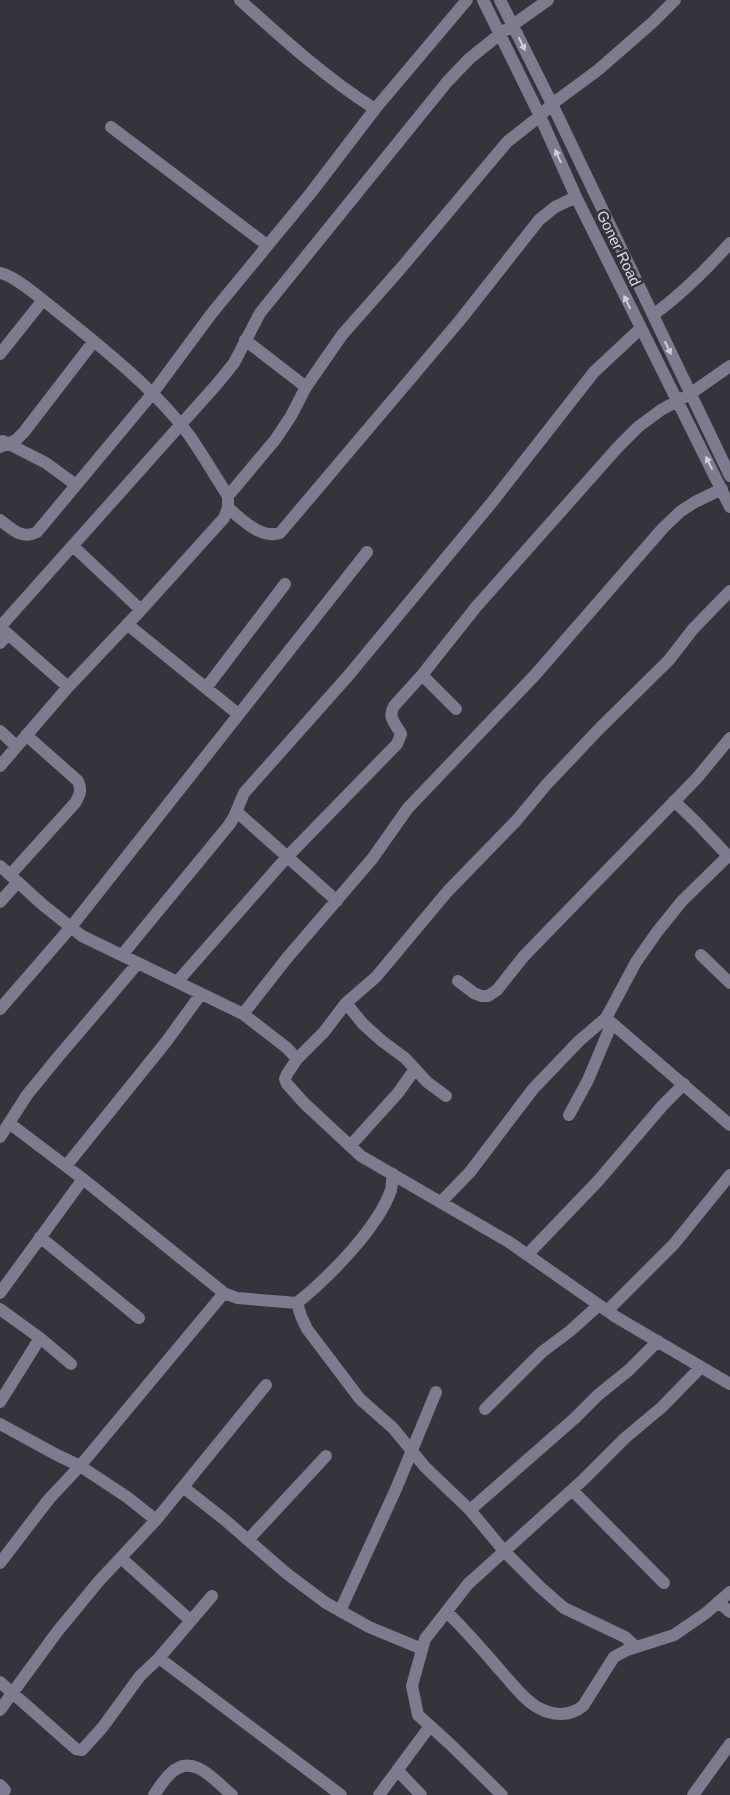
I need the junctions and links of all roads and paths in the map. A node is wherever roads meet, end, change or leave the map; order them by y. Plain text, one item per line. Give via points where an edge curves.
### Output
1 (240, 0) edge
2 (467, 0) edge
3 (484, 0) edge
4 (500, 0) edge
5 (548, 0) edge
6 (675, 0) edge
7 (512, 26) junction
8 (500, 34) junction
9 (552, 104) junction
10 (375, 109) junction
11 (540, 116) junction
12 (111, 127) dead end
13 (576, 196) junction
14 (730, 243) edge
15 (267, 246) junction
16 (0, 273) edge
17 (43, 300) junction
18 (653, 315) junction
19 (640, 329) junction
20 (245, 340) junction
21 (94, 341) junction
22 (0, 354) edge
23 (730, 366) edge
24 (306, 387) junction
25 (152, 394) junction
26 (690, 394) junction
27 (677, 400) junction
28 (180, 425) junction
29 (2, 443) edge
30 (727, 460) edge
31 (730, 476) edge
32 (76, 485) junction
33 (722, 489) junction
34 (228, 502) junction
35 (730, 507) edge
36 (0, 520) edge
37 (73, 546) junction
38 (367, 552) dead end
39 (286, 584) dead end
40 (730, 591) edge
41 (141, 610) junction
42 (128, 624) junction
43 (2, 632) edge
44 (422, 675) junction
45 (68, 688) junction
46 (206, 688) junction
47 (456, 709) dead end
48 (238, 714) junction
49 (0, 732) edge
50 (26, 735) junction
51 (730, 738) edge
52 (16, 746) junction
53 (0, 766) edge
54 (674, 801) junction
55 (237, 812) junction
56 (729, 855) edge
57 (287, 857) junction
58 (0, 866) edge
59 (14, 879) junction
60 (337, 901) junction
61 (0, 902) edge
62 (71, 927) junction
63 (122, 955) junction
64 (702, 955) dead end
65 (138, 963) junction
66 (458, 980) dead end
67 (177, 982) junction
68 (730, 983) edge
69 (201, 994) junction
70 (346, 1003) junction
71 (0, 1009) edge
72 (243, 1014) junction
73 (609, 1020) junction
74 (298, 1059) junction
75 (415, 1069) junction
76 (684, 1084) junction
77 (446, 1096) dead end
78 (569, 1115) dead end
79 (9, 1123) junction
80 (730, 1125) edge
81 (0, 1137) edge
82 (350, 1146) junction
83 (66, 1166) junction
84 (393, 1174) junction
85 (730, 1175) edge
86 (83, 1180) junction
87 (441, 1202) junction
88 (40, 1237) junction
89 (527, 1255) junction
90 (0, 1293) edge
91 (224, 1293) junction
92 (297, 1304) junction
93 (603, 1308) junction
94 (0, 1309) edge
95 (138, 1318) dead end
96 (40, 1338) junction
97 (658, 1341) junction
98 (71, 1364) dead end
99 (702, 1367) junction
100 (730, 1384) edge
101 (266, 1385) dead end
102 (436, 1392) dead end
103 (0, 1402) edge
104 (485, 1409) dead end
105 (0, 1424) edge
106 (412, 1451) junction
107 (326, 1456) dead end
108 (80, 1466) junction
109 (183, 1487) junction
110 (572, 1490) junction
111 (470, 1510) junction
112 (156, 1520) junction
113 (248, 1540) junction
114 (504, 1551) junction
115 (121, 1558) junction
116 (0, 1563) edge
117 (664, 1583) dead end
118 (730, 1592) edge
119 (212, 1596) dead end
120 (718, 1602) junction
121 (340, 1611) junction
122 (447, 1612) junction
123 (730, 1612) edge
124 (190, 1620) junction
125 (636, 1647) junction
126 (422, 1648) junction
127 (159, 1658) junction
128 (0, 1682) edge
129 (12, 1692) junction
130 (0, 1710) edge
131 (430, 1726) junction
132 (730, 1744) edge
133 (397, 1770) junction
134 (154, 1795) edge
135 (232, 1795) edge
136 (341, 1795) edge
137 (379, 1795) edge
138 (421, 1795) edge
139 (502, 1795) edge
140 (693, 1795) edge

1 - 10 street via 316,66
2 - 10 street
3 - 8 street, Goner Road
4 - 7 street, Goner Road
5 - 7 street
6 - 9 street via 598,70
7 - 8 street
7 -> 9 street, Goner Road
8 - 11 street, Goner Road
8 - 20 street via 447,82 260,314
9 - 11 street
9 - 18 street, Goner Road
10 - 15 street
13 -> 11 street, Goner Road
11 - 24 street via 486,164 342,335
12 - 15 street
19 -> 13 street, Goner Road
13 - 34 street via 539,220 454,327 280,534 272,536 260,532
14 - 18 street via 694,282
15 - 25 street
16 - 17 street
17 - 21 street
17 - 22 street
18 -> 26 street, Goner Road
19 - 27 street, Goner Road
19 - 55 street via 594,372 493,501 348,676 244,793
20 - 24 street
20 - 28 street via 234,363
21 - 25 street
21 - 29 street via 24,432 16,440
23 - 26 street
24 - 34 street via 275,440
25 - 28 street
25 - 32 street
26 - 27 street
26 - 30 street, Goner Road
33 -> 27 street, Goner Road
27 - 44 street via 618,447 476,608
28 - 34 street
28 - 37 street
29 - 32 street via 46,463
30 - 31 street, Goner Road
32 - 36 street via 31,536 16,532
33 - 35 street, Goner Road
33 - 60 street via 681,511 663,528 535,675 408,808
34 - 41 street via 224,518
37 - 41 street
37 - 43 street
38 - 48 street
39 - 46 street
40 - 70 street via 693,629 669,660 599,729 447,892 376,977
41 - 42 street
42 - 45 street
42 - 46 street
43 - 45 street
44 - 47 street
44 - 57 street via 391,711 391,718 401,734 397,744
45 - 50 street
46 - 48 street
48 - 62 street
49 - 52 street
50 - 52 street
50 - 59 street via 78,781 81,788 75,803
51 - 54 street
52 - 53 street
54 - 56 street
54 - 66 street via 524,956 497,990 481,996
55 - 57 street
55 - 63 street
56 - 73 street via 682,901 657,932 636,962
57 - 60 street
57 - 67 street
58 - 59 street
59 - 61 street
59 - 62 street
60 - 72 street
62 - 63 street via 82,936
62 - 71 street
63 - 65 street
64 - 68 street
65 - 67 street
65 - 79 street via 27,1095
67 - 69 street
69 - 72 street
69 - 83 street
70 - 74 street
70 - 75 street via 364,1024
72 - 74 street
73 - 76 street
73 - 78 street via 588,1080
73 - 87 street via 579,1041 533,1089 470,1172
74 - 82 street via 286,1074 287,1084
75 - 77 street
75 - 82 street via 398,1094
76 - 80 street
76 - 89 street
79 - 81 street
79 - 83 street
82 - 84 street
83 - 86 street
84 - 87 street
84 - 92 street via 383,1207 366,1232
85 - 93 street via 674,1244
86 - 88 street
86 - 91 street
87 - 89 street
88 - 90 street
88 - 95 street
89 - 93 street
91 - 92 street via 237,1298
91 - 108 street
92 - 106 street via 307,1329 360,1399 393,1428
93 - 97 street
93 - 104 street via 542,1352
94 - 96 street
96 - 98 street
96 - 103 street
97 - 99 street
97 - 111 street
99 - 100 street
99 - 110 street
101 - 109 street
102 - 106 street
105 - 108 street
106 - 111 street
106 - 121 street
107 - 113 street
108 - 112 street
108 - 116 street via 49,1499
109 - 112 street
109 - 113 street
110 - 114 street
110 - 117 street
111 - 114 street
112 - 115 street
113 - 121 street via 286,1573
114 - 122 street via 468,1584
114 - 125 street via 564,1608 625,1637
115 - 124 street
115 - 129 street via 57,1632
118 - 120 street
119 - 124 street
120 - 123 street
120 - 125 street via 674,1635
121 - 126 street via 369,1627
122 - 125 street via 513,1685 537,1707 557,1714 567,1715 583,1706 614,1658
122 - 126 street via 424,1639
124 - 127 street
126 - 131 street via 412,1686 418,1715
127 - 129 street via 140,1676 82,1750 76,1749
127 - 136 street
128 - 129 street
129 - 130 street
131 - 133 street
131 - 139 street
132 - 140 street
133 - 137 street
133 - 138 street
134 - 135 street via 171,1773 183,1765 201,1769

